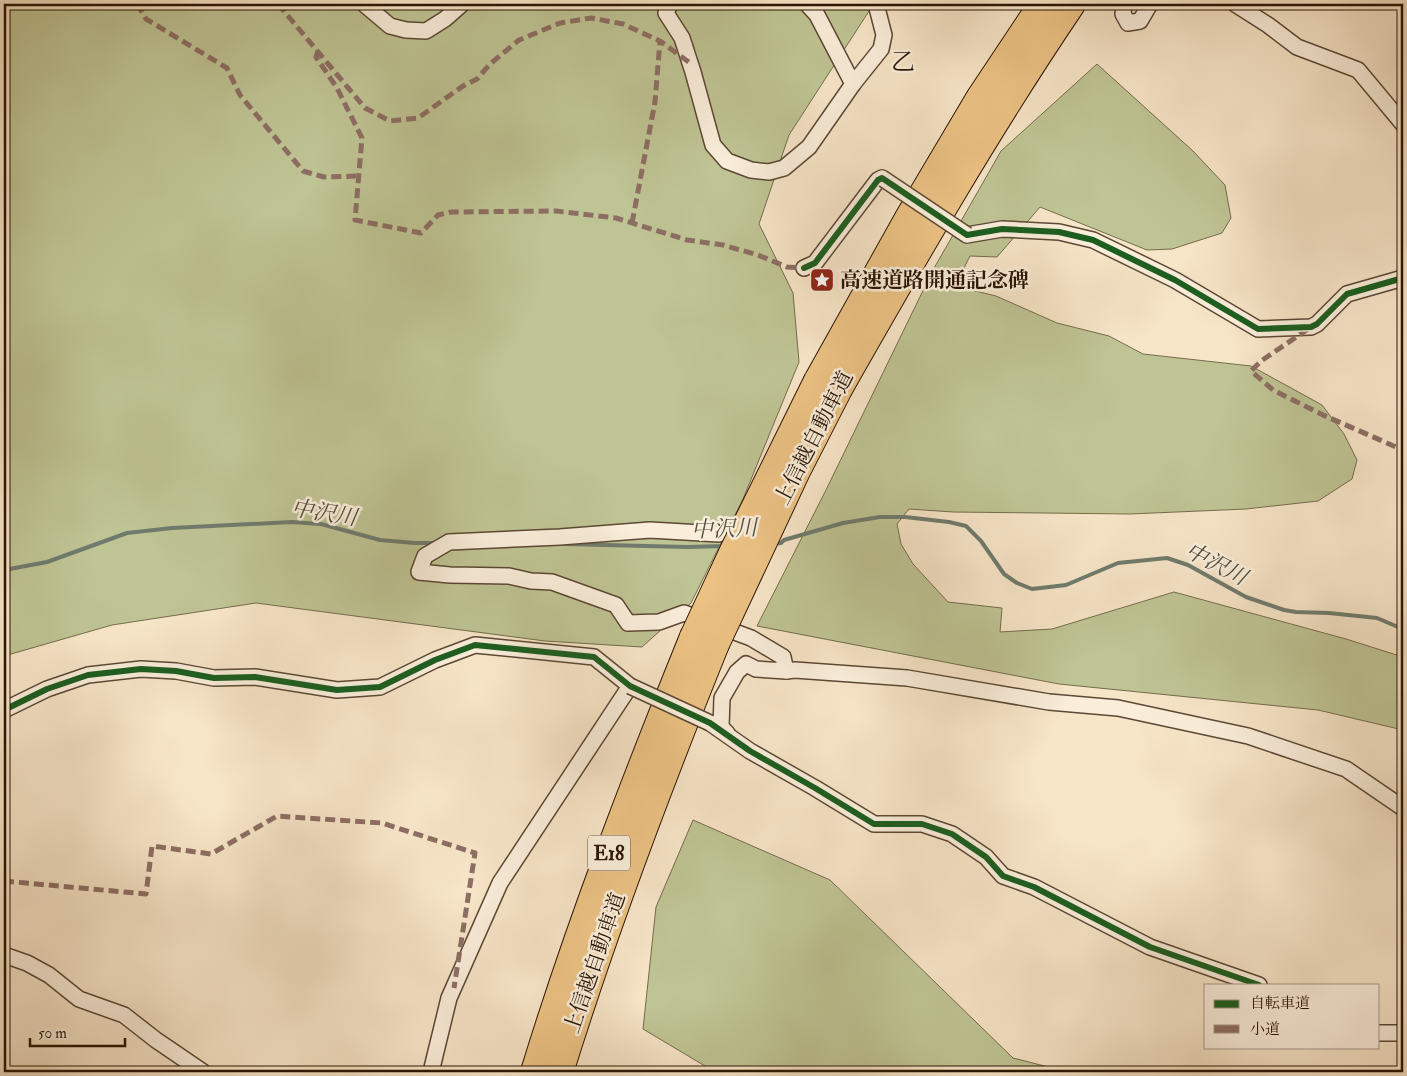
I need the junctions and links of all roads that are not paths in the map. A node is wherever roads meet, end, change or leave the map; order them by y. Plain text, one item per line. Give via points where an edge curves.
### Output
1 (364, 4) edge
2 (462, 4) edge
3 (670, 4) edge
4 (807, 4) edge
5 (876, 4) edge
6 (1043, 4) edge
7 (1071, 4) edge
8 (1124, 4) edge
9 (1150, 4) edge
10 (1235, 4) edge
11 (853, 84) junction
12 (1403, 124) edge
13 (804, 268) dead end
14 (1403, 278) edge
15 (828, 384) junction
16 (719, 534) dead end
17 (704, 641) junction
18 (786, 671) junction
19 (630, 686) junction
20 (4, 710) edge
21 (750, 751) junction
22 (1403, 808) edge
23 (4, 955) edge
24 (1256, 984) edge
25 (1380, 1033) edge
26 (1403, 1034) edge
27 (203, 1072) edge
28 (432, 1072) edge
29 (535, 1072) edge
30 (559, 1072) edge

1 - 2 street via 390,26 426,31
3 - 11 street via 666,13 682,38 713,145 728,161 751,170 769,172 784,168 808,147
4 - 11 street via 817,14
5 - 11 street via 884,35 881,49
6 - 15 highway, 上信越自動車道 / E18 via 908,220
7 - 15 highway, 上信越自動車道 / E18
8 - 9 street via 1123,14 1128,23 1140,21
10 - 12 street via 1297,47 1358,70
13 - 14 street, bridge via 815,263 882,178 967,235 1002,229 1059,232 1093,240 1175,280 1258,329 1311,327 1347,294
15 - 17 highway, 上信越自動車道 / E18, bridge via 738,542
16 - 18 street via 650,530 449,542 424,556 419,572 509,576 552,582 616,605 628,623 660,622 684,613 751,638 783,656
17 - 29 highway, 上信越自動車道 / E18 via 616,835
17 - 30 highway, 上信越自動車道 / E18
18 - 21 street via 756,669 746,664 737,672 722,698 720,727
18 - 22 street via 907,678 1048,702 1118,708 1248,736 1346,769
19 - 20 street via 594,657 475,645 380,687 337,690 255,678 214,678 141,669 88,675 47,689
19 - 21 street, bridge via 710,722
19 - 28 street via 500,883 450,998
21 - 24 street via 874,824 922,824 952,834 986,857 1003,876 1034,887 1150,947
23 - 27 street via 49,975 80,1000 124,1015
25 - 26 street

